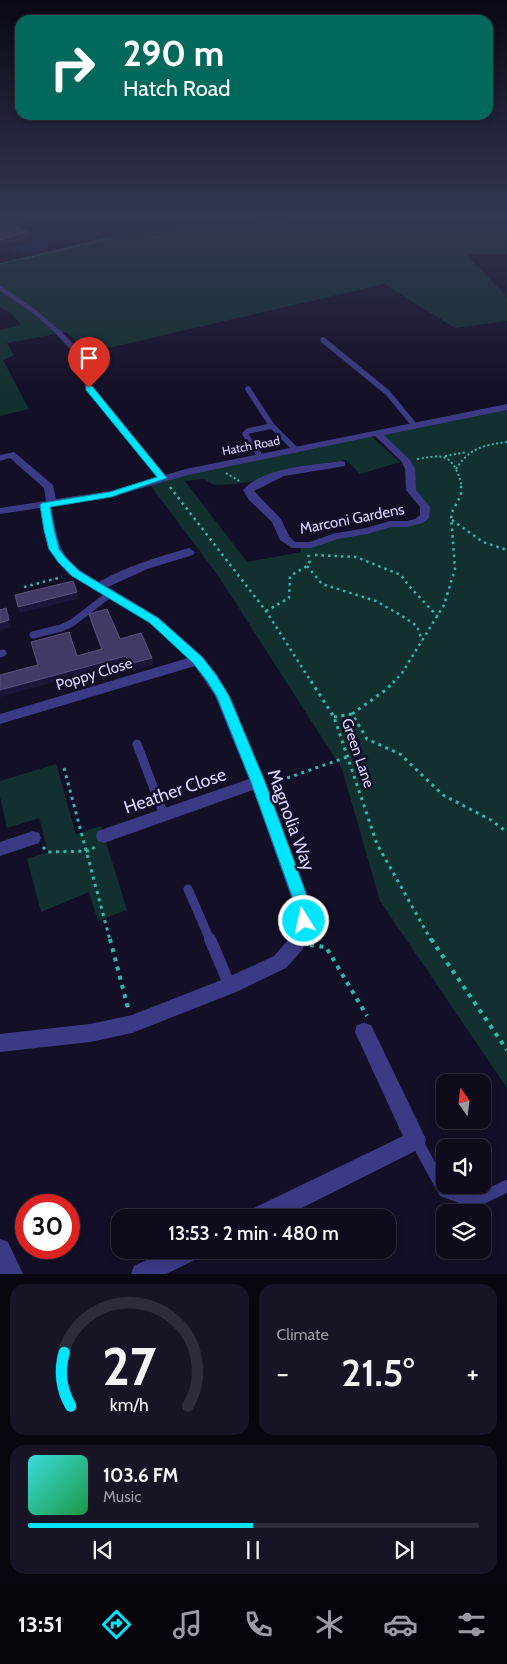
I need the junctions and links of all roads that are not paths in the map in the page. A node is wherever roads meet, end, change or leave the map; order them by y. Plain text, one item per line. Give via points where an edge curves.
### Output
1 (0, 288) edge
2 (323, 340) dead end
3 (248, 388) dead end
4 (507, 407) edge
5 (272, 426) junction
6 (415, 426) junction
7 (378, 434) junction
8 (296, 450) junction
9 (261, 457) junction
10 (0, 458) edge
11 (342, 464) dead end
12 (162, 478) junction
13 (48, 504) junction
14 (0, 511) edge
15 (189, 552) dead end
16 (105, 590) junction
17 (32, 636) dead end
18 (198, 660) junction
19 (0, 719) edge
20 (137, 744) dead end
21 (259, 785) junction
22 (164, 815) junction
23 (104, 836) road end
24 (33, 838) road end
25 (0, 849) edge
26 (188, 889) dead end
27 (230, 986) junction
28 (364, 1032) road end
29 (0, 1043) edge
30 (416, 1140) junction
31 (507, 1186) edge
32 (276, 1209) edge
33 (0, 1250) edge
34 (173, 1259) edge
35 (12, 1274) edge
36 (142, 1274) edge

1 - 12 lane via 35,312 75,350 89,388
2 - 6 lane via 388,393
3 - 5 lane
4 - 6 street, Hatch Road
5 - 8 lane
5 - 9 lane via 245,434
6 - 7 street, Hatch Road
7 - 8 street, Hatch Road
7 - 11 street, Marconi Gardens via 410,469 411,490 425,507 425,516 419,521 336,536 307,551 284,538 277,521 248,490 279,475
8 - 9 street, Hatch Road
9 - 12 street, Hatch Road
10 - 13 street, Magnolia Way via 16,452 49,487
12 - 13 street, Hatch Road via 111,494
13 - 14 street, Hatch Road
13 - 16 street, Magnolia Way via 49,530 61,560 76,574
15 - 16 street via 129,570
16 - 17 lane via 72,623
16 - 18 street, Magnolia Way via 154,620
18 - 19 street, Poppy Close
18 - 21 street, Magnolia Way via 222,696
20 - 22 lane
21 - 22 street, Heather Close
21 - 27 street, Magnolia Way via 299,896 304,921 296,944 280,962
22 - 23 street, Heather Close
24 - 25 street
26 - 27 lane
27 - 29 street, Magnolia Way via 132,1024 90,1033
28 - 30 street
30 - 31 lane via 444,1191 474,1202
30 - 32 street
33 - 35 street
34 - 36 street

